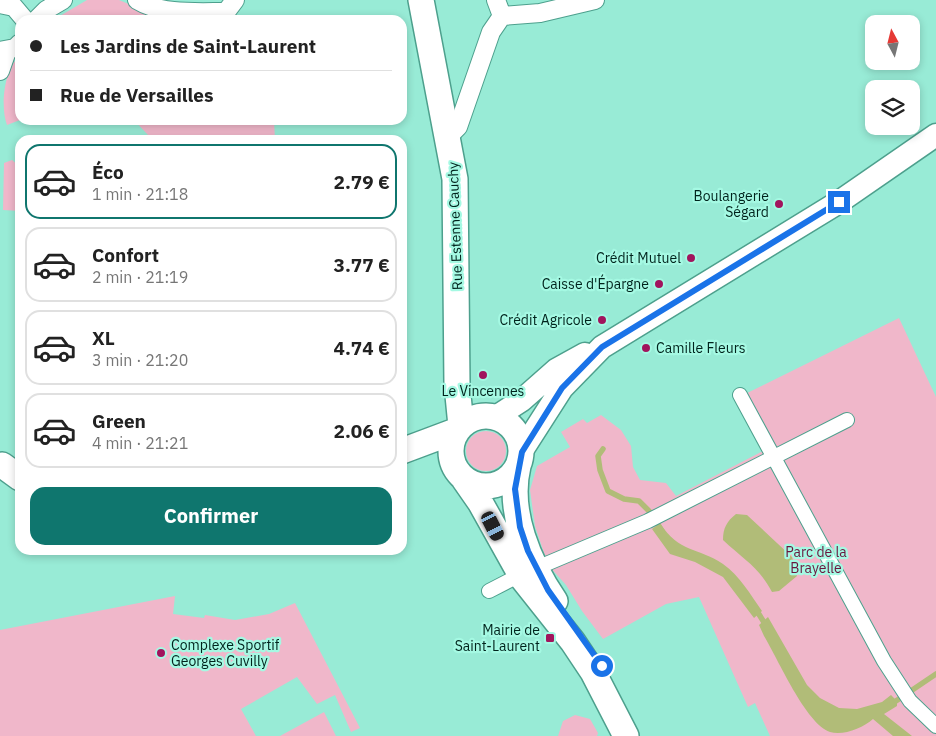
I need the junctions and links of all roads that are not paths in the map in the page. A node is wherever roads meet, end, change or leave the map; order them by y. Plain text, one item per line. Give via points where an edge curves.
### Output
1 (63, 0) edge
2 (138, 0) edge
3 (235, 0) edge
4 (421, 0) edge
5 (595, 0) edge
6 (0, 4) edge
7 (499, 8) edge
8 (21, 15) edge
9 (41, 15) edge
10 (9, 48) edge
11 (0, 71) edge
12 (936, 135) edge
13 (448, 136) junction
14 (602, 347) junction
15 (458, 364) junction
16 (740, 395) dead end
17 (493, 416) junction
18 (847, 420) dead end
19 (459, 428) junction
20 (407, 449) edge
21 (775, 457) junction
22 (407, 458) edge
23 (520, 459) junction
24 (4, 473) edge
25 (460, 474) junction
26 (15, 482) edge
27 (528, 572) junction
28 (490, 591) dead end
29 (936, 726) edge
30 (626, 736) edge
31 (639, 736) edge

1 - 9 street
2 - 3 street via 157,7 192,12 226,12
4 - 13 main road, Rue Estenne Cauchy
5 - 7 street via 540,13
6 - 8 street via 14,7
7 - 13 street via 458,127
10 - 11 street
12 - 14 street via 839,202
13 - 15 main road, Rue Estenne Cauchy via 456,199
14 - 17 street via 556,370 522,400
14 - 23 street via 562,388
15 - 17 main road, Rue Estenne Cauchy via 470,397
15 - 19 main road, Rue Estenne Cauchy
16 - 21 street
17 - 19 main road via 472,418
17 - 23 main road via 515,430 520,443
18 - 21 street
19 - 20 main road
19 - 25 main road via 451,447 452,460
21 - 27 street via 653,518
21 - 29 street via 884,661 910,701
22 - 25 main road via 431,460
23 - 25 main road via 510,477 494,485 481,486
23 - 27 main road via 515,489 518,516 528,551
24 - 26 main road
25 - 27 main road
27 - 28 street
27 - 30 main road via 586,662
27 - 31 main road via 551,595 602,666

